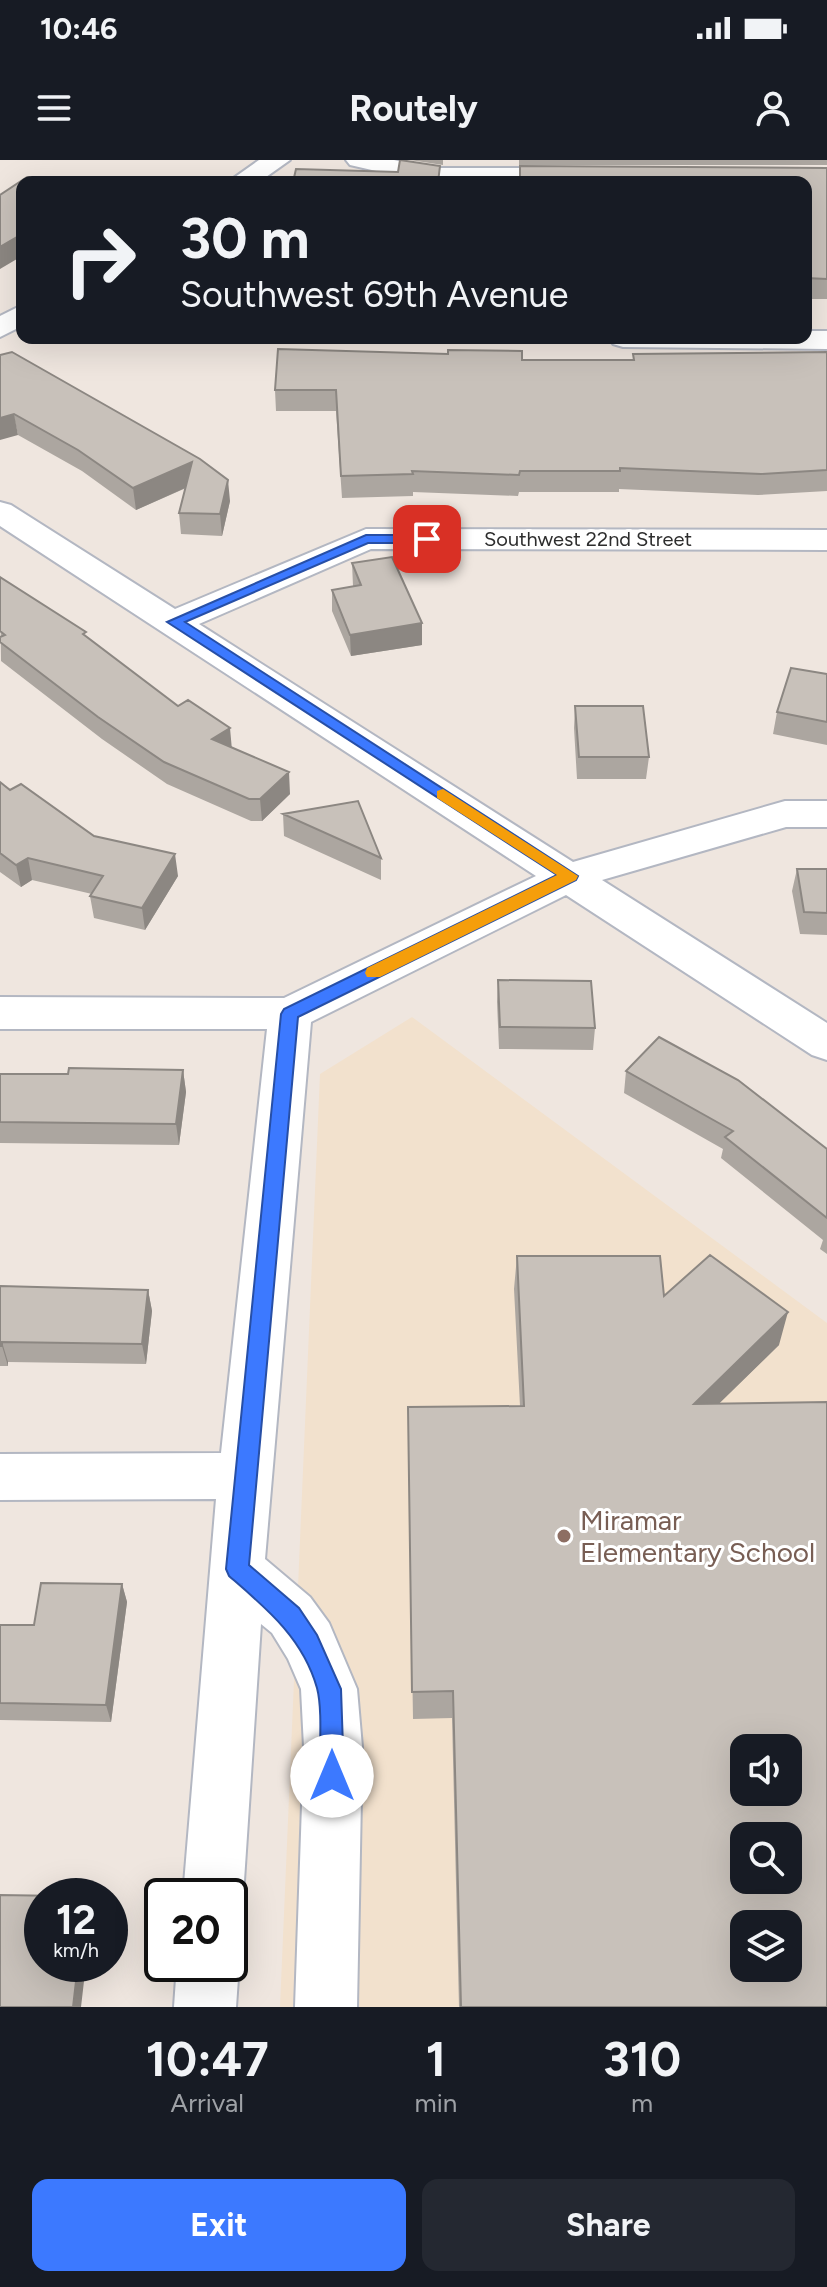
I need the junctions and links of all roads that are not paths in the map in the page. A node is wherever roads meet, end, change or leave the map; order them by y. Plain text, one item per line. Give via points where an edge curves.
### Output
1 (277, 160) edge
2 (359, 160) edge
3 (251, 176) edge
4 (606, 176) edge
5 (0, 512) edge
6 (827, 540) edge
7 (174, 622) junction
8 (827, 814) edge
9 (570, 876) junction
10 (0, 1013) edge
11 (290, 1014) junction
12 (827, 1044) edge
13 (244, 1476) junction
14 (0, 1477) edge
15 (237, 1569) junction
16 (214, 1878) edge
17 (207, 1982) edge
18 (205, 2007) edge
19 (326, 2007) edge

1 - 3 street
2 - 4 street via 432,176
5 - 7 street
6 - 7 street, Southwest 22nd Street via 366,539
7 - 9 street
8 - 9 street via 785,814
9 - 11 street
9 - 12 street
10 - 11 street
11 - 13 street
13 - 14 street
13 - 15 street
15 - 16 street
15 - 19 street via 291,1615 329,1689 333,1747
17 - 18 street

